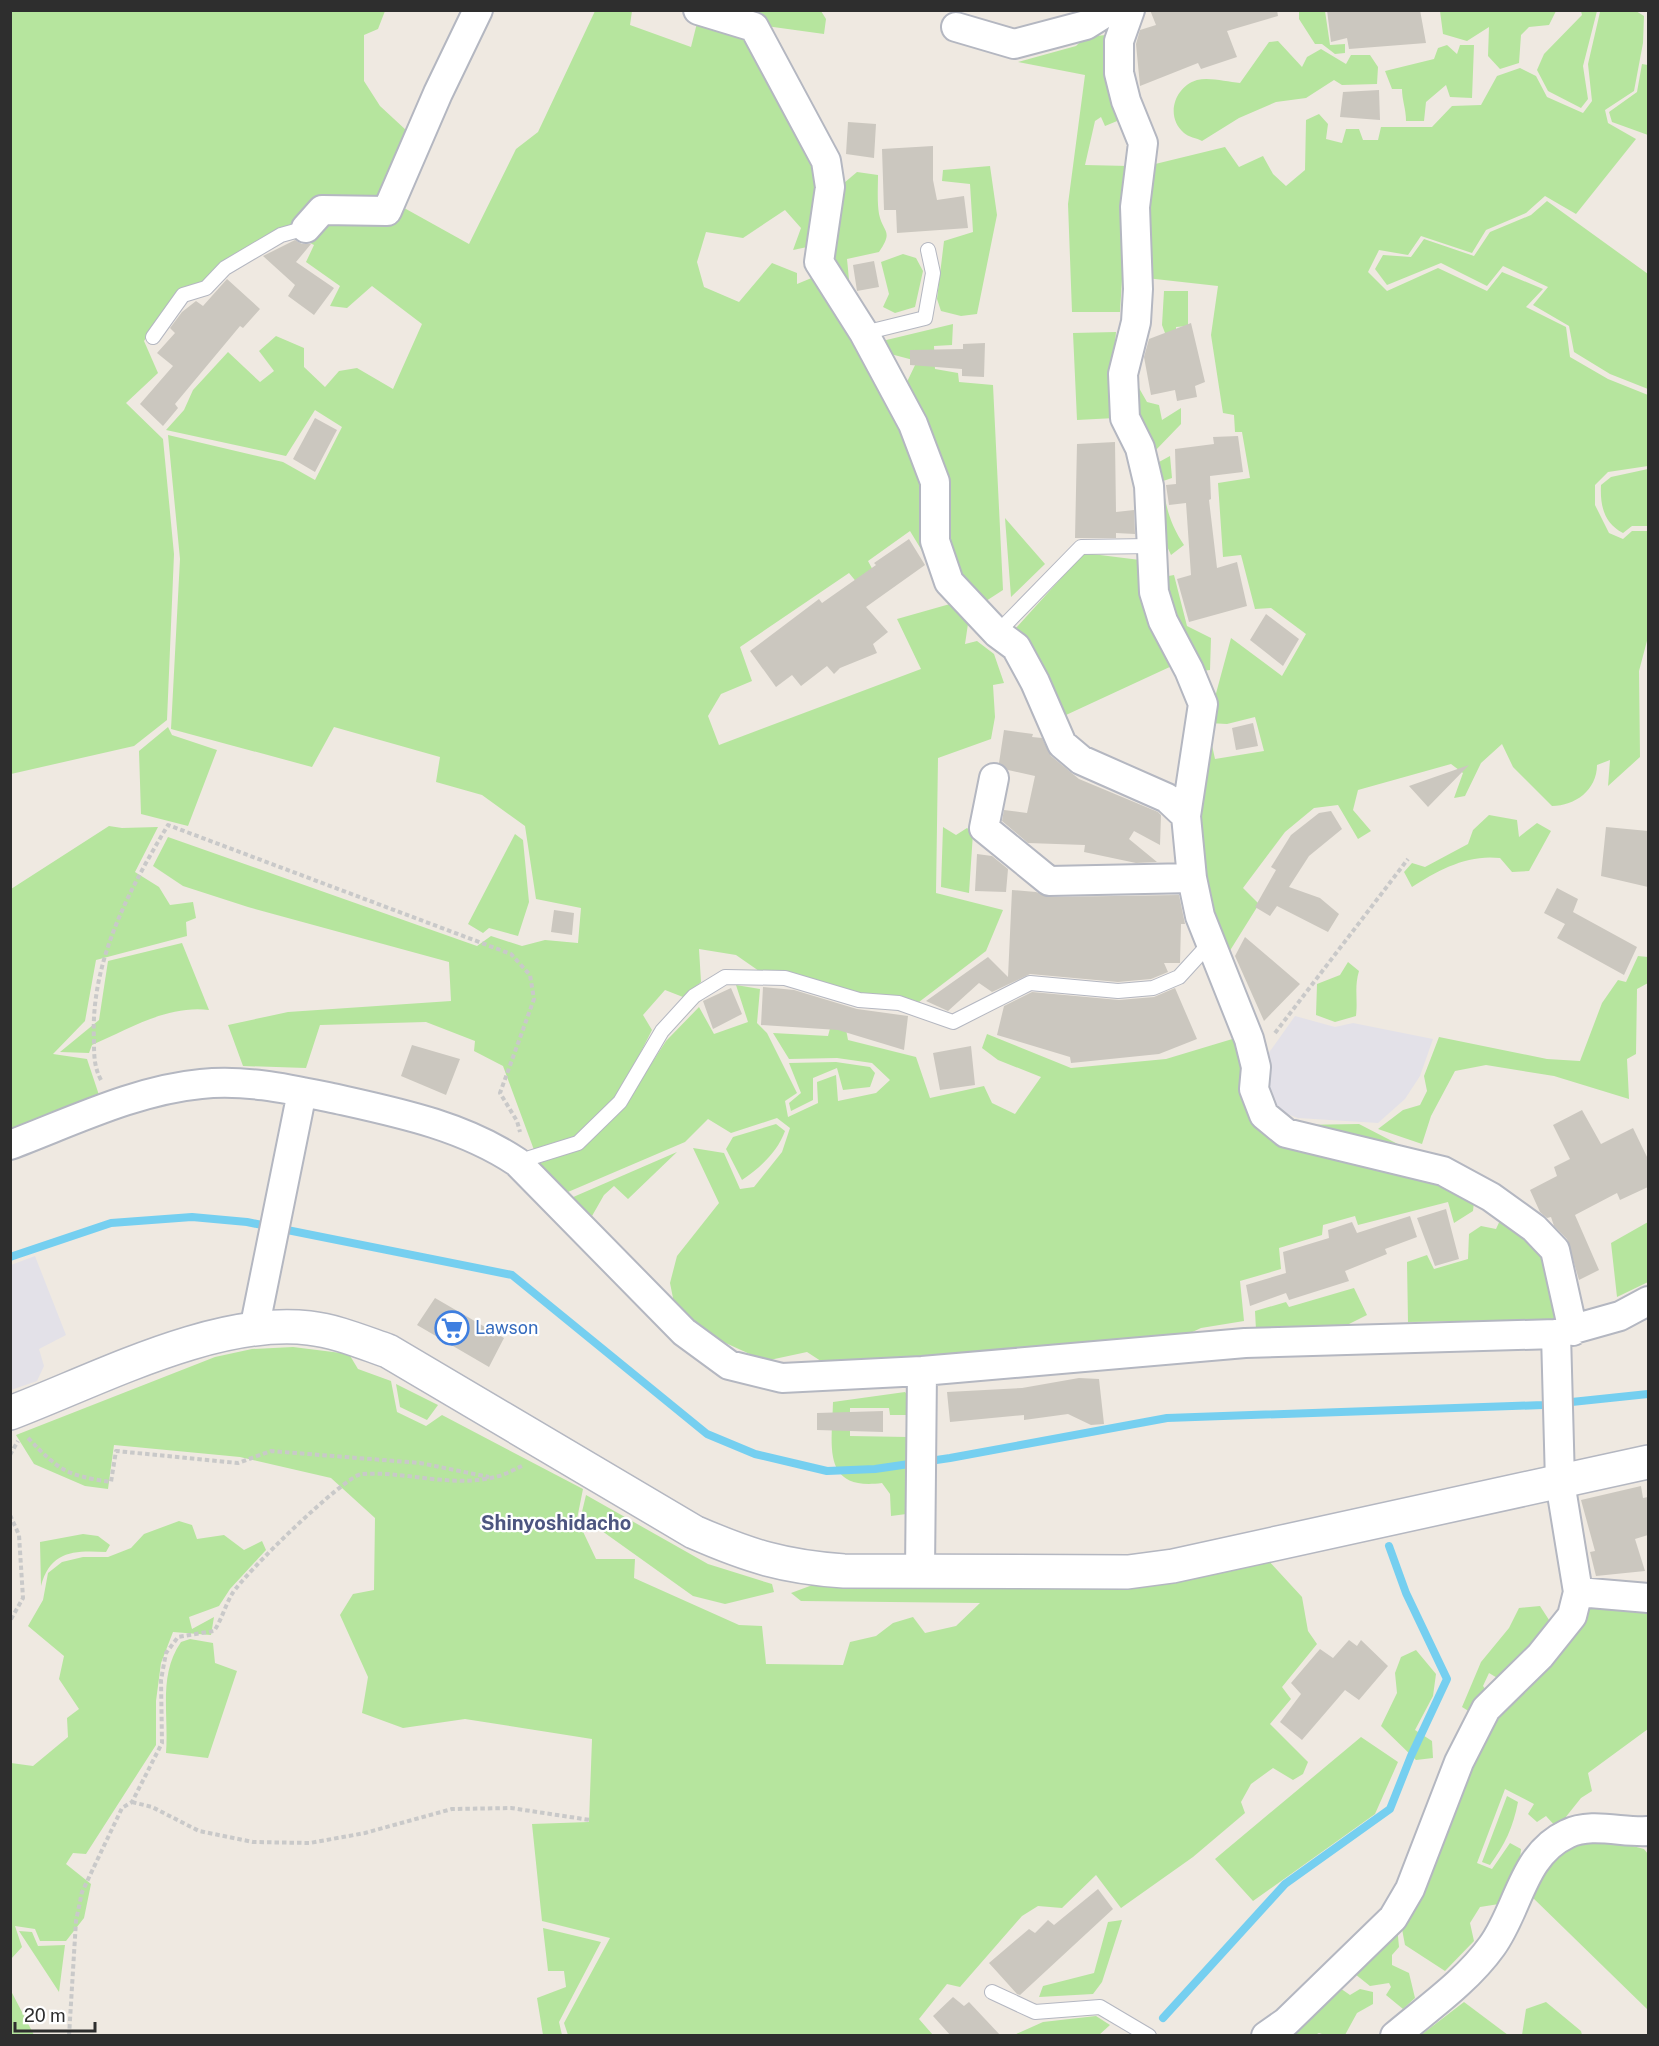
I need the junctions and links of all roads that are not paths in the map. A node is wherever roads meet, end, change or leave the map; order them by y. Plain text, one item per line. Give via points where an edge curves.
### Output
1 (478, 10) edge
2 (698, 10) edge
3 (1110, 10) edge
4 (1130, 10) edge
5 (956, 27) dead end
6 (306, 228) joint
7 (928, 250) dead end
8 (864, 333) junction
9 (153, 337) dead end
10 (1151, 546) junction
11 (998, 633) junction
12 (994, 778) dead end
13 (1186, 816) junction
14 (1192, 878) junction
15 (1210, 943) junction
16 (302, 1092) junction
17 (10, 1145) edge
18 (522, 1161) junction
19 (1648, 1301) edge
20 (254, 1330) junction
21 (1564, 1333) junction
22 (922, 1371) junction
23 (17, 1423) edge
24 (1648, 1462) edge
25 (1560, 1482) junction
26 (920, 1571) junction
27 (1578, 1592) junction
28 (1648, 1598) edge
29 (1648, 1831) edge
30 (992, 1992) dead end
31 (1149, 2036) edge
32 (1266, 2036) edge
33 (1395, 2036) edge

1 - 6 street via 387,211 322,210
2 - 8 street via 754,27 826,161 830,187 819,262
3 - 5 street via 1086,25 1014,44
4 - 10 street via 1119,41 1119,73 1143,143 1135,207 1136,322 1123,374 1125,418 1140,448 1149,486
6 - 9 lane via 281,235 225,268 206,288 183,295
7 - 8 lane via 933,273 925,318
8 - 11 street via 913,424 935,482 935,541 949,582
10 - 11 lane via 1081,547
10 - 13 street via 1154,592 1163,621 1203,704
11 - 13 street via 1016,647 1062,744 1081,760 1167,798
12 - 14 street via 984,828 1049,881
13 - 14 street
14 - 15 street
15 - 18 lane via 1179,977 1153,988 1118,991 1030,983 953,1022 899,1003 859,1000 785,978 725,977 694,996 662,1031 620,1102 578,1143
15 - 21 street via 1249,1039 1254,1089 1264,1115 1286,1133 1443,1171 1491,1197 1534,1227 1555,1250
16 - 17 street via 274,1086 201,1084 113,1105
16 - 18 street via 410,1115 489,1144
16 - 20 street
18 - 22 street via 684,1332 729,1365 782,1378
19 - 21 street via 1620,1316
20 - 23 street via 174,1348
20 - 26 street via 307,1328 336,1333 388,1351 694,1532 747,1555 803,1568
21 - 22 street via 1245,1344
21 - 25 street via 1557,1386
22 - 26 street
24 - 25 street
25 - 26 street via 1139,1571
25 - 27 street
27 - 28 street
27 - 32 street via 1572,1616 1540,1656 1486,1709 1459,1762 1410,1889 1393,1918 1286,2022
29 - 33 street via 1569,1832 1546,1846 1528,1872 1493,1945 1455,1986
30 - 31 lane via 1035,2012 1100,2007

